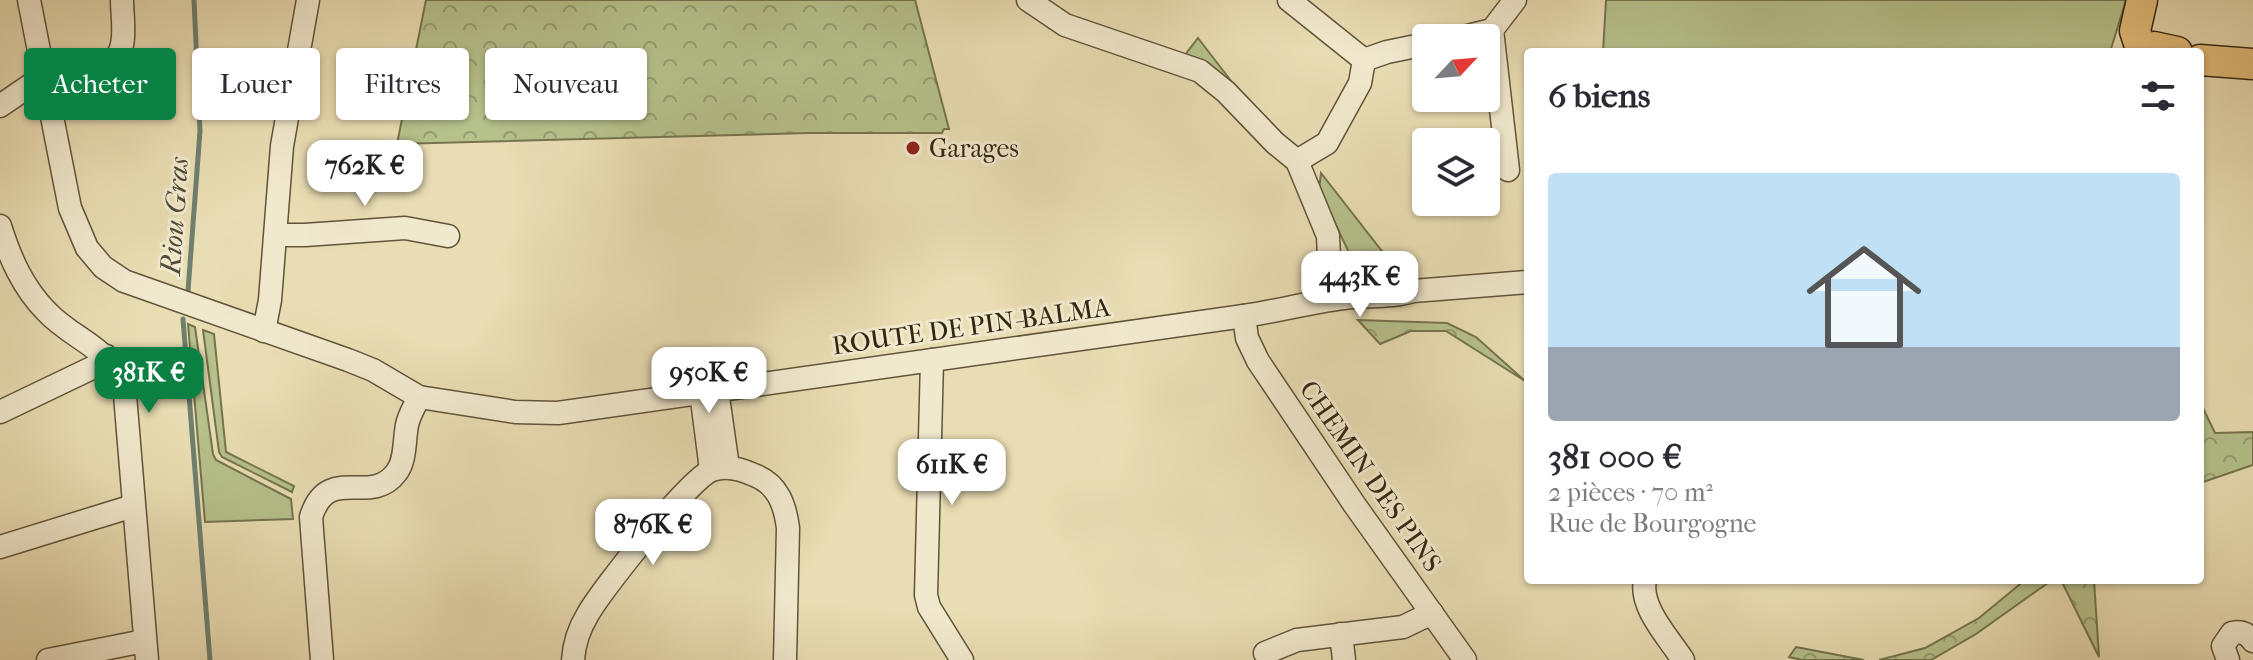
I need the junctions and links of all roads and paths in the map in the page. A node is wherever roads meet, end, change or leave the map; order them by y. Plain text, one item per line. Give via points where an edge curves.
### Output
1 (29, 0) edge
2 (122, 0) edge
3 (308, 0) edge
4 (1028, 0) edge
5 (1289, 0) edge
6 (1515, 0) edge
7 (2142, 0) edge
8 (1497, 24) edge
9 (1412, 47) edge
10 (39, 48) edge
11 (122, 48) edge
12 (2139, 48) edge
13 (1364, 60) junction
14 (2204, 60) edge
15 (2253, 64) edge
16 (24, 93) edge
17 (1500, 100) edge
18 (5, 103) edge
19 (53, 120) edge
20 (1297, 161) junction
21 (1508, 170) dead end
22 (0, 226) edge
23 (276, 235) junction
24 (448, 236) dead end
25 (1524, 282) edge
26 (1330, 294) junction
27 (1244, 316) junction
28 (264, 331) junction
29 (106, 356) junction
30 (932, 360) junction
31 (709, 391) junction
32 (419, 397) junction
33 (0, 412) edge
34 (720, 469) junction
35 (133, 506) junction
36 (0, 547) edge
37 (1645, 584) edge
38 (1432, 613) junction
39 (1341, 634) junction
40 (2253, 641) edge
41 (146, 650) edge
42 (1265, 653) dead end
43 (2253, 654) edge
44 (48, 660) edge
45 (322, 660) edge
46 (573, 660) edge
47 (785, 660) edge
48 (962, 660) edge
49 (1344, 660) edge
50 (1465, 660) edge
51 (1683, 660) edge
52 (2228, 660) edge
53 (2249, 660) edge

1 - 10 street, ROUTE DE PIN-BALMA
2 - 11 street
3 - 23 street via 282,146
4 - 20 street via 1065,25 1200,71
5 - 13 street
6 - 8 street
7 - 12 main road via 2135,31
9 - 13 street
13 - 20 street via 1360,83 1327,143
14 - 15 main road
16 - 18 street
17 - 21 street
19 - 28 street, ROUTE DE PIN-BALMA via 70,208 87,248 103,267 124,281
20 - 26 street via 1328,236
22 - 29 street via 11,260 36,300 64,328
23 - 24 street via 405,228
23 - 28 street
25 - 26 street, ROUTE DE PIN-BALMA via 1400,295
26 - 27 street, ROUTE DE PIN-BALMA via 1296,307
27 - 30 street, ROUTE DE PIN-BALMA
27 - 38 street, CHEMIN DES PINS via 1258,361
28 - 32 street, ROUTE DE PIN-BALMA via 373,370
29 - 33 street via 94,367
29 - 35 street via 125,395
30 - 31 street, ROUTE DE PIN-BALMA
30 - 48 street via 926,595
31 - 32 street, ROUTE DE PIN-BALMA via 558,413
31 - 34 street
32 - 45 street via 409,416 396,473 379,486 333,488 314,508
34 - 46 street via 688,488 596,601
34 - 47 street via 761,477 773,487 786,513
35 - 36 street
35 - 41 street
37 - 51 street via 1644,597
38 - 39 street via 1403,627
38 - 50 street, CHEMIN DES PINS
39 - 42 street via 1297,640
39 - 49 street
40 - 52 street via 2232,633 2223,646
41 - 44 street
43 - 53 street

